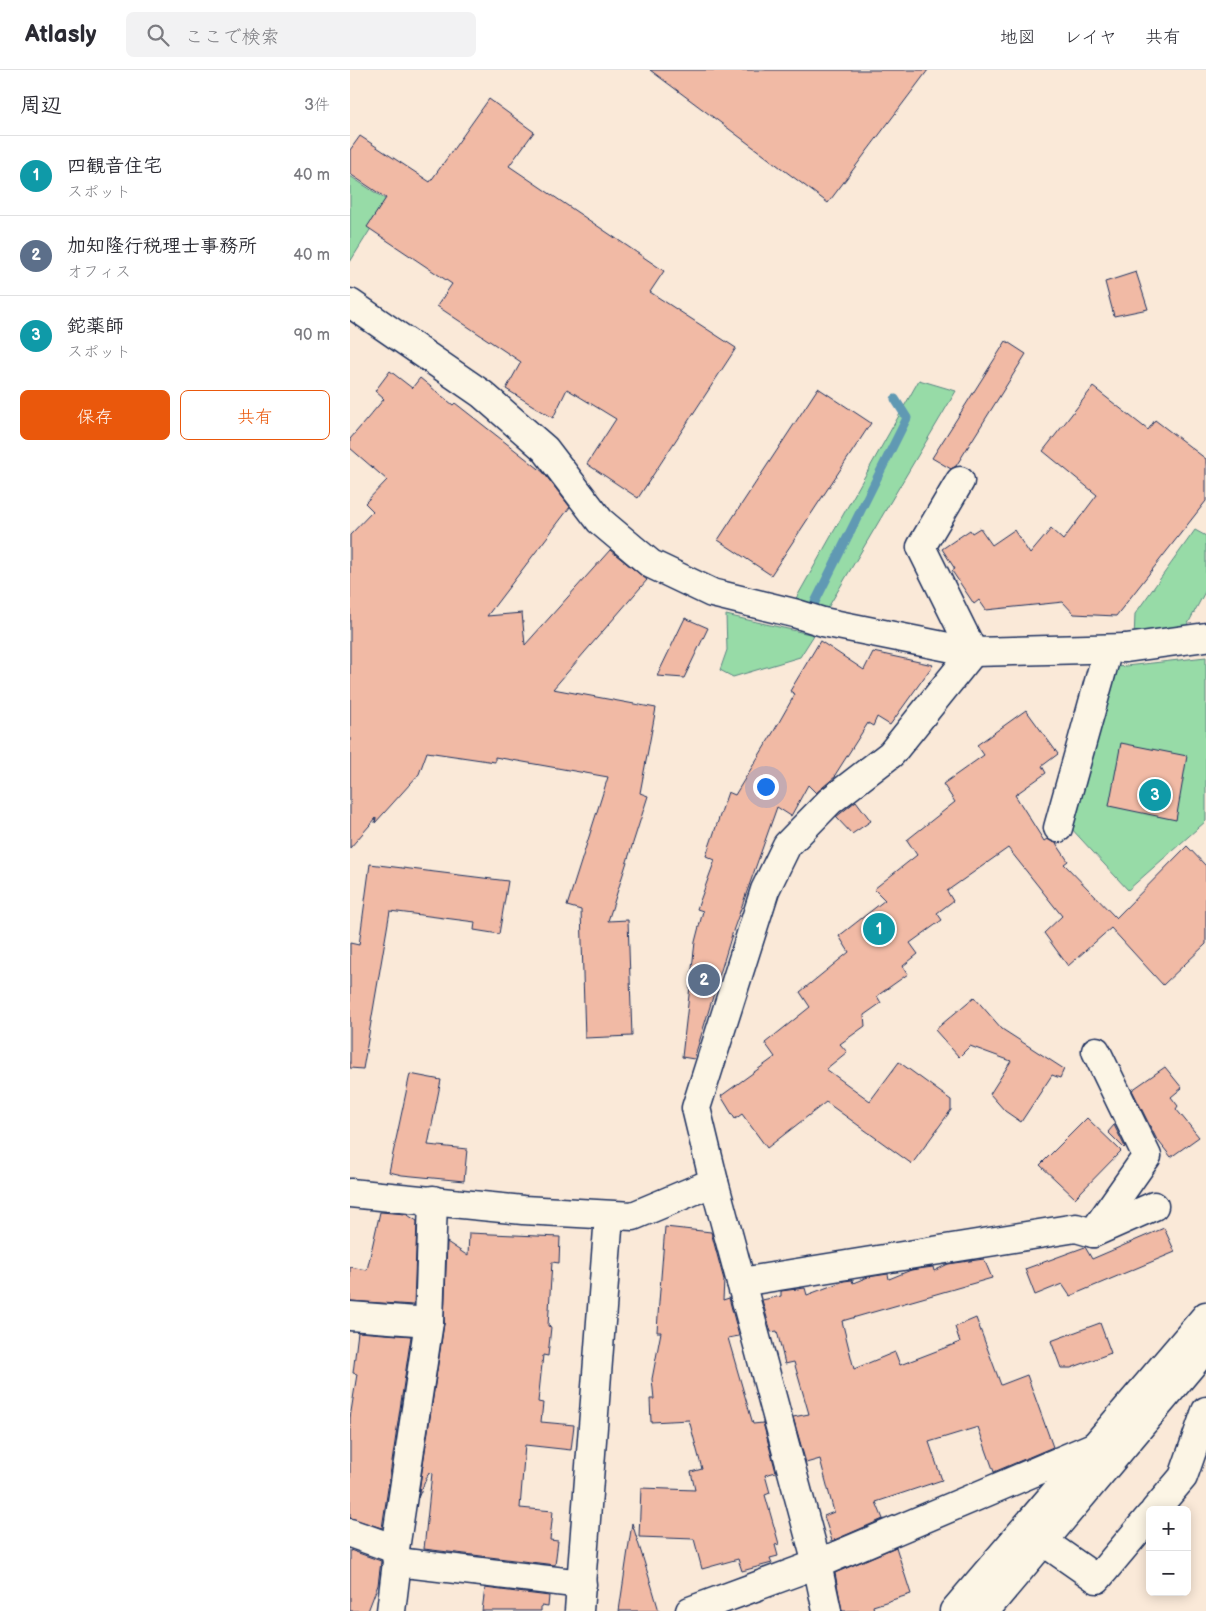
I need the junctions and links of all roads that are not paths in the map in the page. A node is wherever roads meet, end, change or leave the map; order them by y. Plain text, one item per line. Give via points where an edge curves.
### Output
1 (350, 303) edge
2 (960, 481) dead end
3 (1206, 637) edge
4 (1108, 649) junction
5 (973, 652) junction
6 (1058, 828) dead end
7 (1096, 1051) dead end
8 (714, 1182) junction
9 (350, 1193) edge
10 (433, 1200) junction
11 (1154, 1206) dead end
12 (609, 1216) junction
13 (1093, 1233) junction
14 (741, 1282) junction
15 (350, 1316) edge
16 (1206, 1316) edge
17 (429, 1322) junction
18 (1206, 1348) edge
19 (1206, 1412) edge
20 (1093, 1447) junction
21 (1158, 1506) edge
22 (1146, 1521) edge
23 (350, 1533) edge
24 (1044, 1542) junction
25 (396, 1555) junction
26 (817, 1564) junction
27 (582, 1584) junction
28 (391, 1611) edge
29 (579, 1611) edge
30 (690, 1611) edge
31 (827, 1611) edge
32 (954, 1611) edge
33 (985, 1611) edge

1 - 5 street via 482,394 546,450 600,520 650,564 712,593 823,622
2 - 5 street via 921,547
3 - 4 street
4 - 5 street
4 - 6 street
5 - 8 street via 891,754 830,801 787,844 766,890 696,1108
7 - 13 street via 1146,1156
8 - 12 street via 633,1216
8 - 14 street
9 - 10 street
10 - 12 street
10 - 17 street
11 - 13 street
12 - 27 street
13 - 14 street via 1076,1228
14 - 26 street
15 - 17 street
16 - 20 street
17 - 25 street
18 - 24 street
19 - 21 street via 1183,1478
20 - 26 street
20 - 32 street
22 - 24 street via 1097,1579
23 - 25 street
24 - 33 street
25 - 27 street
25 - 28 street
26 - 30 street
26 - 31 street
27 - 29 street

